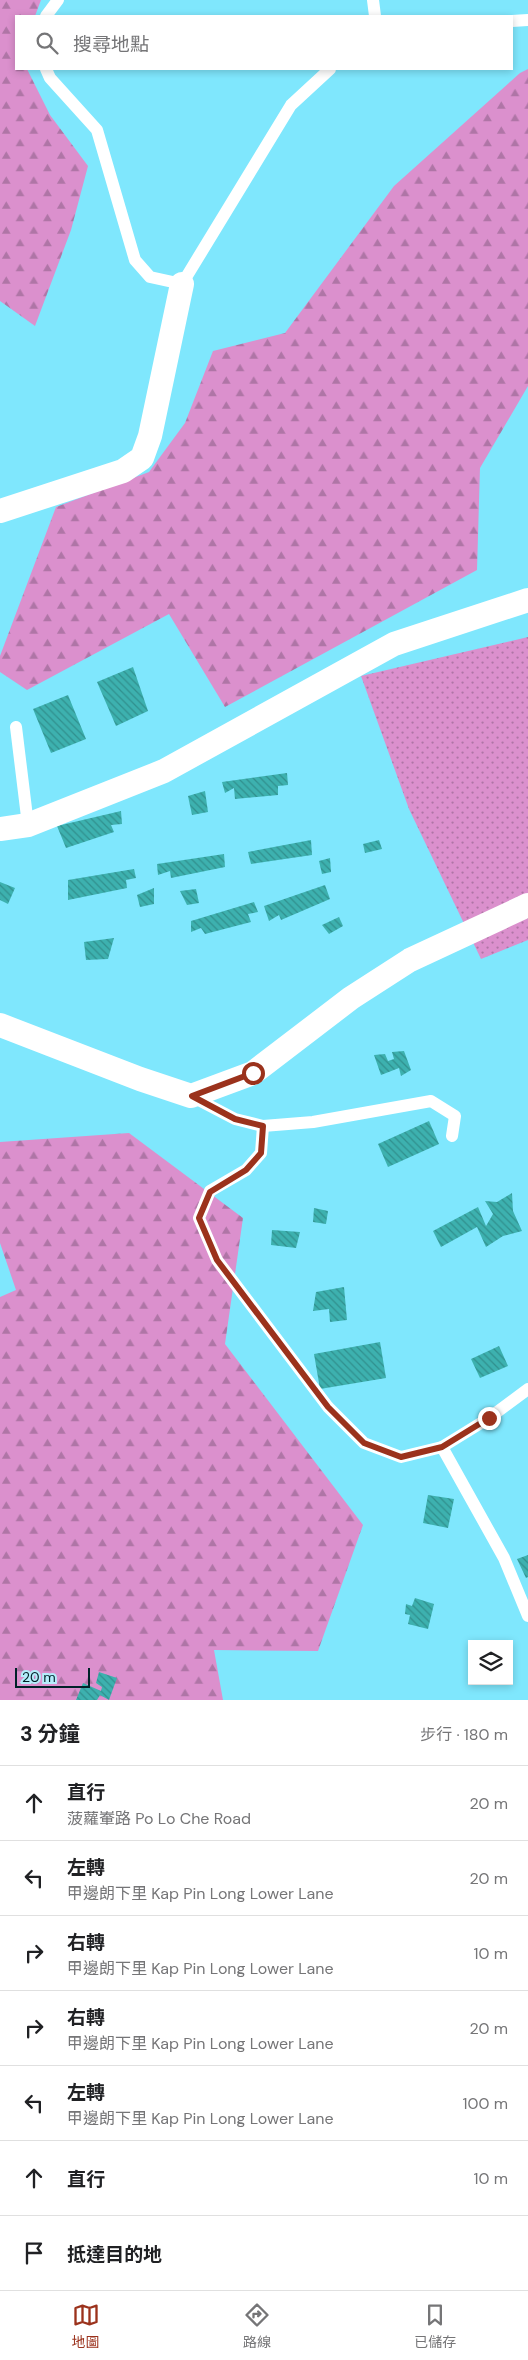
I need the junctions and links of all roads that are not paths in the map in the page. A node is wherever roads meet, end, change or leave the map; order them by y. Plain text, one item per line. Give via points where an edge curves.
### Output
1 (58, 0) edge
2 (373, 0) edge
3 (47, 15) edge
4 (375, 15) edge
5 (528, 20) edge
6 (513, 21) edge
7 (46, 70) edge
8 (329, 70) edge
9 (182, 284) junction
10 (0, 511) edge
11 (528, 600) edge
12 (16, 727) dead end
13 (28, 825) junction
14 (0, 829) edge
15 (528, 905) edge
16 (0, 1025) edge
17 (192, 1096) junction
18 (263, 1126) junction
19 (452, 1136) dead end
20 (528, 1389) edge
21 (442, 1447) junction
22 (528, 1616) edge

1 - 3 lane
2 - 4 lane
5 - 6 lane
7 - 9 lane via 97,130 135,260 150,277
8 - 9 lane via 291,106
9 - 10 street via 150,436 142,458 123,471
11 - 13 street via 394,644 164,771
12 - 13 lane
13 - 14 street
15 - 17 street via 410,960 351,998 253,1073
16 - 17 street
17 - 18 lane via 235,1119
18 - 19 lane via 313,1122 431,1102 455,1116
18 - 21 lane via 261,1153 246,1170 210,1192 199,1218 217,1260 328,1407 364,1443 401,1457
20 - 21 lane
21 - 22 lane via 504,1558

